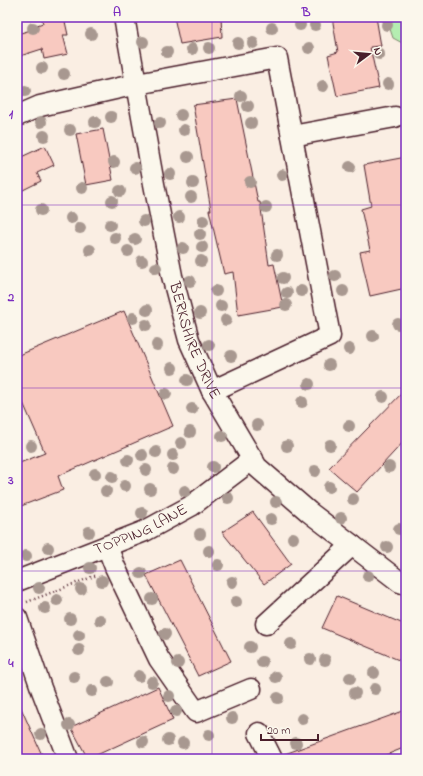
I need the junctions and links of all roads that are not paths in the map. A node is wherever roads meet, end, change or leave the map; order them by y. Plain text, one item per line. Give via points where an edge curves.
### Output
1 (124, 17) edge
2 (137, 84) junction
3 (17, 116) edge
4 (394, 117) dead end
5 (292, 136) junction
6 (212, 391) junction
7 (253, 459) junction
8 (352, 545) junction
9 (106, 546) junction
10 (17, 581) edge
11 (406, 584) edge
12 (20, 610) edge
13 (266, 624) dead end
14 (251, 689) dead end
15 (259, 733) dead end
16 (68, 759) edge
17 (272, 759) edge

1 - 2 street, BERKSHIRE DRIVE
2 - 3 street via 40,106
2 - 5 street via 277,58
2 - 6 street, BERKSHIRE DRIVE via 172,276 189,340
4 - 5 street
5 - 6 street via 330,336
6 - 7 street, BERKSHIRE DRIVE
7 - 8 street, BERKSHIRE DRIVE via 257,467 308,512
7 - 9 street, TOPPING LANE via 191,506 145,532
8 - 11 street, BERKSHIRE DRIVE
8 - 13 street
9 - 10 street, TOPPING LANE
9 - 14 street via 159,659 196,712
12 - 16 street via 41,688
15 - 17 street

